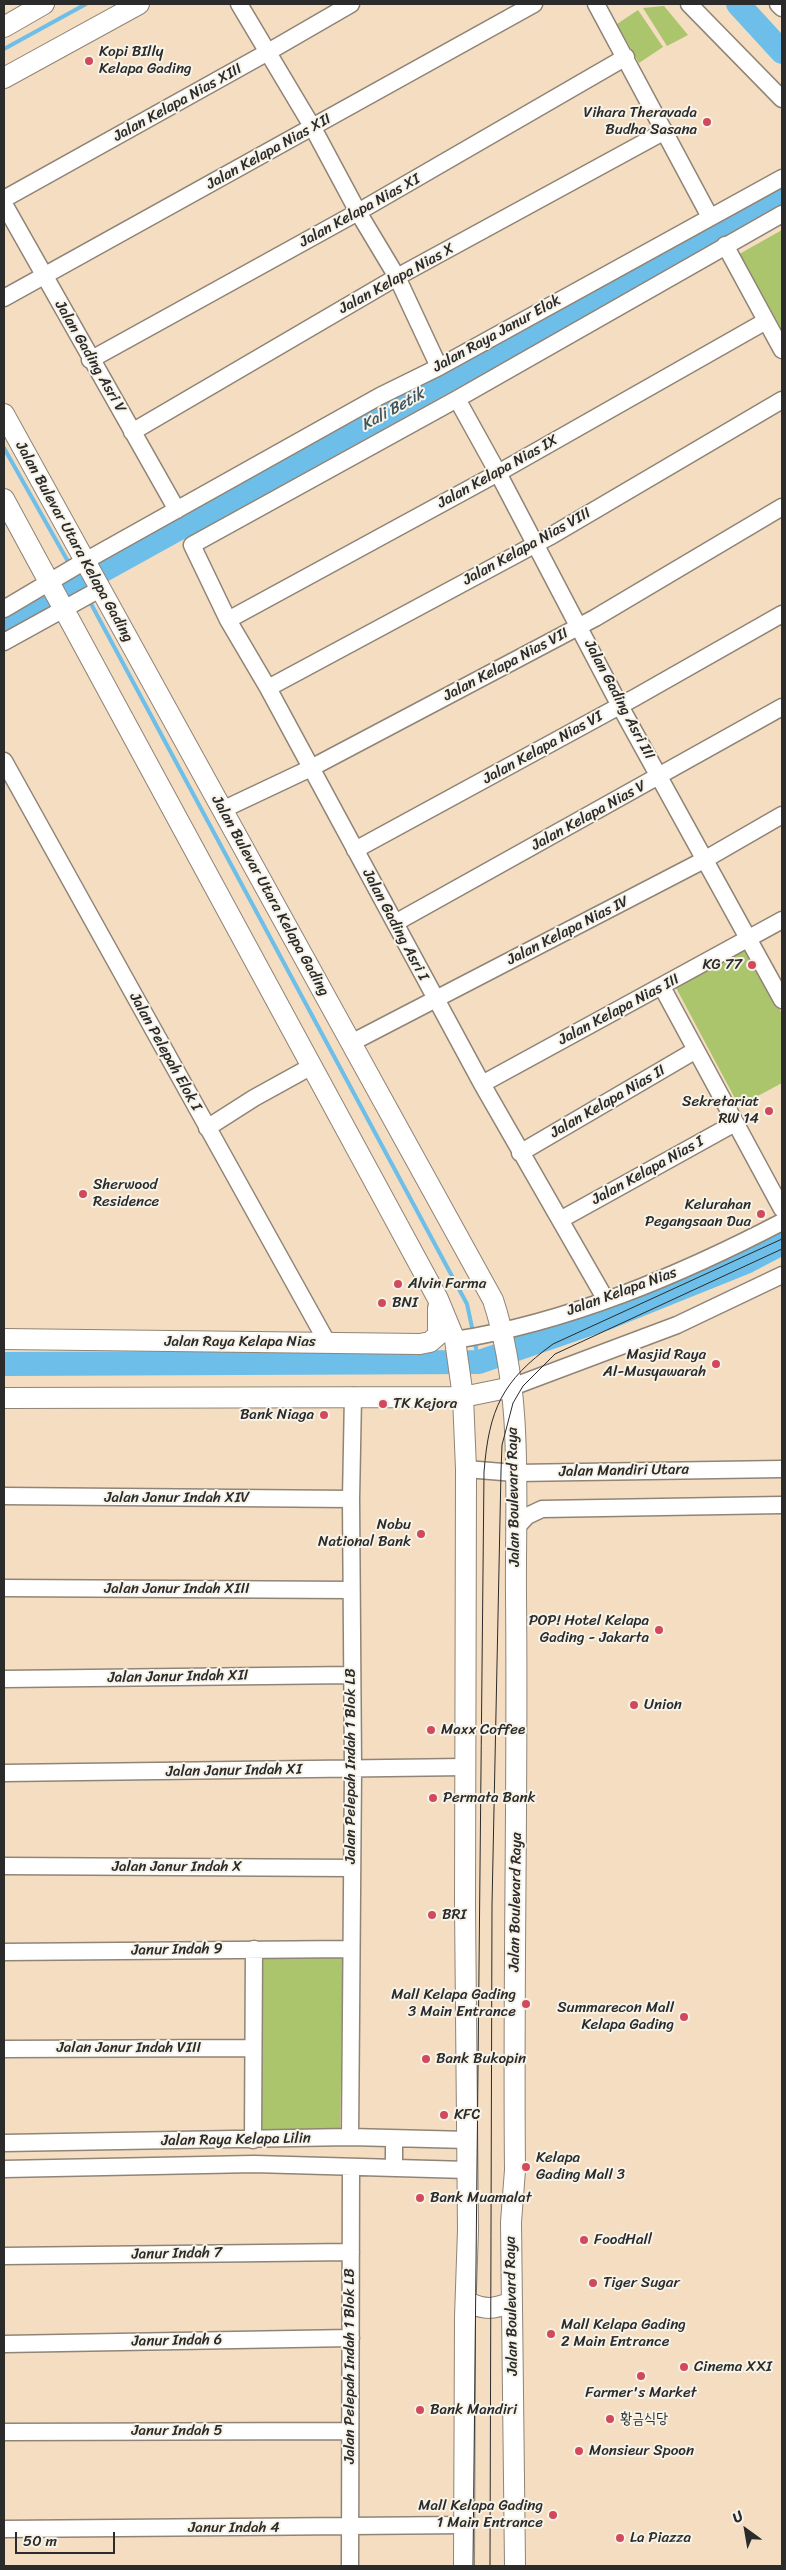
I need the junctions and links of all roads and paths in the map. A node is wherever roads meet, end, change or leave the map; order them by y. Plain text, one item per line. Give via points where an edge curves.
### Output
1 (44, 4) edge
2 (139, 4) edge
3 (239, 4) edge
4 (350, 4) edge
5 (534, 4) edge
6 (596, 4) edge
7 (689, 4) edge
8 (778, 4) edge
9 (782, 8) edge
10 (4, 27) edge
11 (268, 52) junction
12 (626, 57) junction
13 (4, 78) edge
14 (782, 99) edge
15 (313, 128) junction
16 (665, 131) junction
17 (782, 178) edge
18 (4, 199) edge
19 (4, 204) edge
20 (358, 212) junction
21 (782, 214) edge
22 (710, 217) junction
23 (725, 245) junction
24 (44, 276) junction
25 (397, 277) junction
26 (4, 298) edge
27 (766, 321) junction
28 (782, 350) edge
29 (90, 360) junction
30 (439, 367) junction
31 (457, 399) junction
32 (782, 400) edge
33 (4, 414) edge
34 (132, 432) junction
35 (498, 473) junction
36 (4, 499) edge
37 (782, 507) edge
38 (176, 510) junction
39 (535, 544) junction
40 (84, 564) junction
41 (52, 581) junction
42 (97, 588) junction
43 (64, 606) junction
44 (4, 609) edge
45 (782, 614) edge
46 (228, 620) junction
47 (579, 626) junction
48 (4, 642) edge
49 (268, 688) junction
50 (620, 706) junction
51 (782, 707) edge
52 (4, 761) edge
53 (311, 768) junction
54 (659, 776) junction
55 (222, 810) junction
56 (782, 815) edge
57 (355, 850) junction
58 (704, 860) junction
59 (782, 920) edge
60 (395, 924) junction
61 (748, 939) junction
62 (662, 987) junction
63 (435, 1000) junction
64 (782, 1000) edge
65 (352, 1044) junction
66 (696, 1050) junction
67 (312, 1066) junction
68 (482, 1084) junction
69 (735, 1123) junction
70 (207, 1128) junction
71 (520, 1153) junction
72 (782, 1208) edge
73 (560, 1220) junction
74 (782, 1222) edge
75 (782, 1275) edge
76 (438, 1298) junction
77 (606, 1300) junction
78 (498, 1335) junction
79 (4, 1339) edge
80 (327, 1342) junction
81 (459, 1345) junction
82 (512, 1387) junction
83 (462, 1390) junction
84 (353, 1396) junction
85 (4, 1398) edge
86 (466, 1469) junction
87 (782, 1470) edge
88 (515, 1473) junction
89 (4, 1496) edge
90 (351, 1499) junction
91 (782, 1505) edge
92 (515, 1529) junction
93 (4, 1588) edge
94 (351, 1590) junction
95 (352, 1675) junction
96 (4, 1679) edge
97 (465, 1767) junction
98 (353, 1770) junction
99 (4, 1774) edge
100 (4, 1866) edge
101 (351, 1868) junction
102 (254, 1949) junction
103 (351, 1949) junction
104 (4, 1952) edge
105 (253, 2048) junction
106 (4, 2049) edge
107 (350, 2137) junction
108 (394, 2139) junction
109 (253, 2140) junction
110 (468, 2140) junction
111 (4, 2143) edge
112 (351, 2167) junction
113 (394, 2168) junction
114 (4, 2169) edge
115 (467, 2170) junction
116 (351, 2252) junction
117 (4, 2256) edge
118 (468, 2310) junction
119 (511, 2312) junction
120 (351, 2338) junction
121 (4, 2344) edge
122 (350, 2431) junction
123 (4, 2432) edge
124 (464, 2525) junction
125 (350, 2527) junction
126 (4, 2529) edge
127 (350, 2566) edge
128 (464, 2566) edge
129 (514, 2566) edge

1 - 10 main road
2 - 13 main road
3 - 11 street
4 - 11 street, Jalan Kelapa Nias XIII
5 - 15 street, Jalan Kelapa Nias XII
6 - 12 street
7 - 14 street
8 - 9 street
11 - 15 street
11 - 18 street, Jalan Kelapa Nias XIII
12 - 16 street
12 - 20 street, Jalan Kelapa Nias XI
15 - 20 street
15 - 24 street, Jalan Kelapa Nias XII
16 - 22 street
16 - 25 street, Jalan Kelapa Nias X
17 - 22 street, Jalan Raya Janur Elok
19 - 24 street, Jalan Gading Asri V
20 - 25 street
20 - 29 street, Jalan Kelapa Nias XI
21 - 23 street
22 - 30 street, Jalan Raya Janur Elok
23 - 27 street
23 - 31 street
24 - 26 street, Jalan Kelapa Nias XII
24 - 29 street, Jalan Gading Asri V
25 - 30 street
25 - 34 street, Jalan Kelapa Nias X
27 - 28 street
27 - 35 street, Jalan Kelapa Nias IX
29 - 34 street, Jalan Gading Asri V
30 - 38 street, Jalan Raya Janur Elok via 380,396
31 - 35 street, Jalan Gading Asri III
31 - 46 street, Jalan Gading Asri I via 192,545
32 - 39 street, Jalan Kelapa Nias VIII
33 - 40 main road, Jalan Bulevar Utara Kelapa Gading
34 - 38 street, Jalan Gading Asri V
35 - 39 street, Jalan Gading Asri III
35 - 46 street, Jalan Kelapa Nias IX
36 - 41 main road
37 - 47 street, Jalan Kelapa Nias VII
38 - 40 street, Jalan Raya Janur Elok
39 - 47 street, Jalan Gading Asri III
39 - 49 street, Jalan Kelapa Nias VIII
40 - 41 street, Jalan Raya Janur Elok
40 - 42 main road, Jalan Bulevar Utara Kelapa Gading
41 - 43 main road
41 - 44 street, Jalan Raya Janur Elok
42 - 43 street
42 - 55 main road, Jalan Bulevar Utara Kelapa Gading
43 - 48 street
43 - 67 main road
45 - 50 street, Jalan Kelapa Nias VI
46 - 49 street, Jalan Gading Asri I
47 - 50 street, Jalan Gading Asri III
47 - 53 street, Jalan Kelapa Nias VII
49 - 53 street, Jalan Gading Asri I
50 - 54 street, Jalan Gading Asri III
50 - 57 street, Jalan Kelapa Nias VI
51 - 54 street, Jalan Kelapa Nias V
52 - 70 street, Jalan Pelepah Elok I
53 - 55 street, Jalan Kelapa Nias VII
53 - 57 street, Jalan Gading Asri I
54 - 58 street, Jalan Gading Asri III
54 - 60 street, Jalan Kelapa Nias V
55 - 65 main road, Jalan Bulevar Utara Kelapa Gading
56 - 58 street, Jalan Kelapa Nias IV
57 - 60 street, Jalan Gading Asri I
58 - 61 street, Jalan Gading Asri III
58 - 63 street, Jalan Kelapa Nias IV
59 - 61 street, Jalan Kelapa Nias III
60 - 63 street, Jalan Gading Asri I
61 - 62 street, Jalan Kelapa Nias III
61 - 64 street, Jalan Gading Asri III
62 - 66 street
62 - 68 street, Jalan Kelapa Nias III
63 - 65 street, Jalan Kelapa Nias IV
63 - 68 street, Jalan Gading Asri I
65 - 78 main road, Jalan Bulevar Utara Kelapa Gading via 493,1300
66 - 69 street
66 - 71 street, Jalan Kelapa Nias II
67 - 70 street
67 - 76 main road
68 - 71 street, Jalan Gading Asri I
69 - 72 street
69 - 73 street, Jalan Kelapa Nias I
70 - 80 street, Jalan Pelepah Elok I
71 - 73 street, Jalan Gading Asri I
73 - 77 street, Jalan Gading Asri I
74 - 77 street, Jalan Kelapa Nias via 711,1258
75 - 82 street via 676,1326
76 - 80 main road, Jalan Raya Kelapa Nias via 438,1335 430,1342
76 - 81 main road
77 - 78 street, Jalan Kelapa Nias
78 - 81 street, Jalan Kelapa Nias
78 - 82 main road, Jalan Bulevar Utara Kelapa Gading via 508,1360
79 - 80 main road, Jalan Raya Kelapa Nias
81 - 83 main road
82 - 83 main road
82 - 88 main road, Jalan Boulevard Raya
83 - 84 main road
83 - 86 main road
84 - 85 main road
84 - 90 street, Jalan Pelepah Indah 1 Blok LB
86 - 88 street, Jalan Mandiri Utara
86 - 97 main road
87 - 88 street, Jalan Mandiri Utara
88 - 92 main road, Jalan Boulevard Raya
89 - 90 street, Jalan Janur Indah XIV
90 - 94 street, Jalan Pelepah Indah 1 Blok LB
91 - 92 street via 542,1509 527,1516
92 - 119 main road, Jalan Boulevard Raya via 517,1764
93 - 94 street, Jalan Janur Indah XIII
94 - 95 street, Jalan Pelepah Indah 1 Blok LB
95 - 96 street, Jalan Janur Indah XII
95 - 98 street, Jalan Pelepah Indah 1 Blok LB
97 - 98 street, Jalan Janur Indah XI
97 - 110 main road
98 - 99 street, Jalan Janur Indah XI
98 - 101 street, Jalan Pelepah Indah 1 Blok LB
100 - 101 street, Jalan Janur Indah X
101 - 103 street, Jalan Pelepah Indah 1 Blok LB
102 - 103 street, Janur Indah 9
102 - 104 street, Janur Indah 9
102 - 105 street
103 - 107 street, Jalan Pelepah Indah 1 Blok LB
105 - 106 street, Jalan Janur Indah VIII
105 - 109 street
107 - 108 street, Jalan Raya Kelapa Lilin
107 - 109 street, Jalan Raya Kelapa Lilin
108 - 110 street, Jalan Raya Kelapa Lilin
108 - 113 street
109 - 111 street, Jalan Raya Kelapa Lilin
110 - 115 main road
112 - 113 street, Jalan Raya Kelapa Lilin
112 - 114 street, Jalan Raya Kelapa Lilin via 254,2164
112 - 116 street, Jalan Pelepah Indah 1 Blok LB
113 - 115 street, Jalan Raya Kelapa Lilin
115 - 118 main road
116 - 117 street, Janur Indah 7
116 - 120 street, Jalan Pelepah Indah 1 Blok LB
118 - 119 main road via 498,2308
118 - 124 main road
119 - 129 main road, Jalan Boulevard Raya
120 - 121 street, Janur Indah 6
120 - 122 street, Jalan Pelepah Indah 1 Blok LB
122 - 123 street, Janur Indah 5
122 - 125 street, Jalan Pelepah Indah 1 Blok LB
124 - 125 street, Janur Indah 4
124 - 128 main road
125 - 126 street, Janur Indah 4
125 - 127 street, Jalan Pelepah Indah 1 Blok LB

